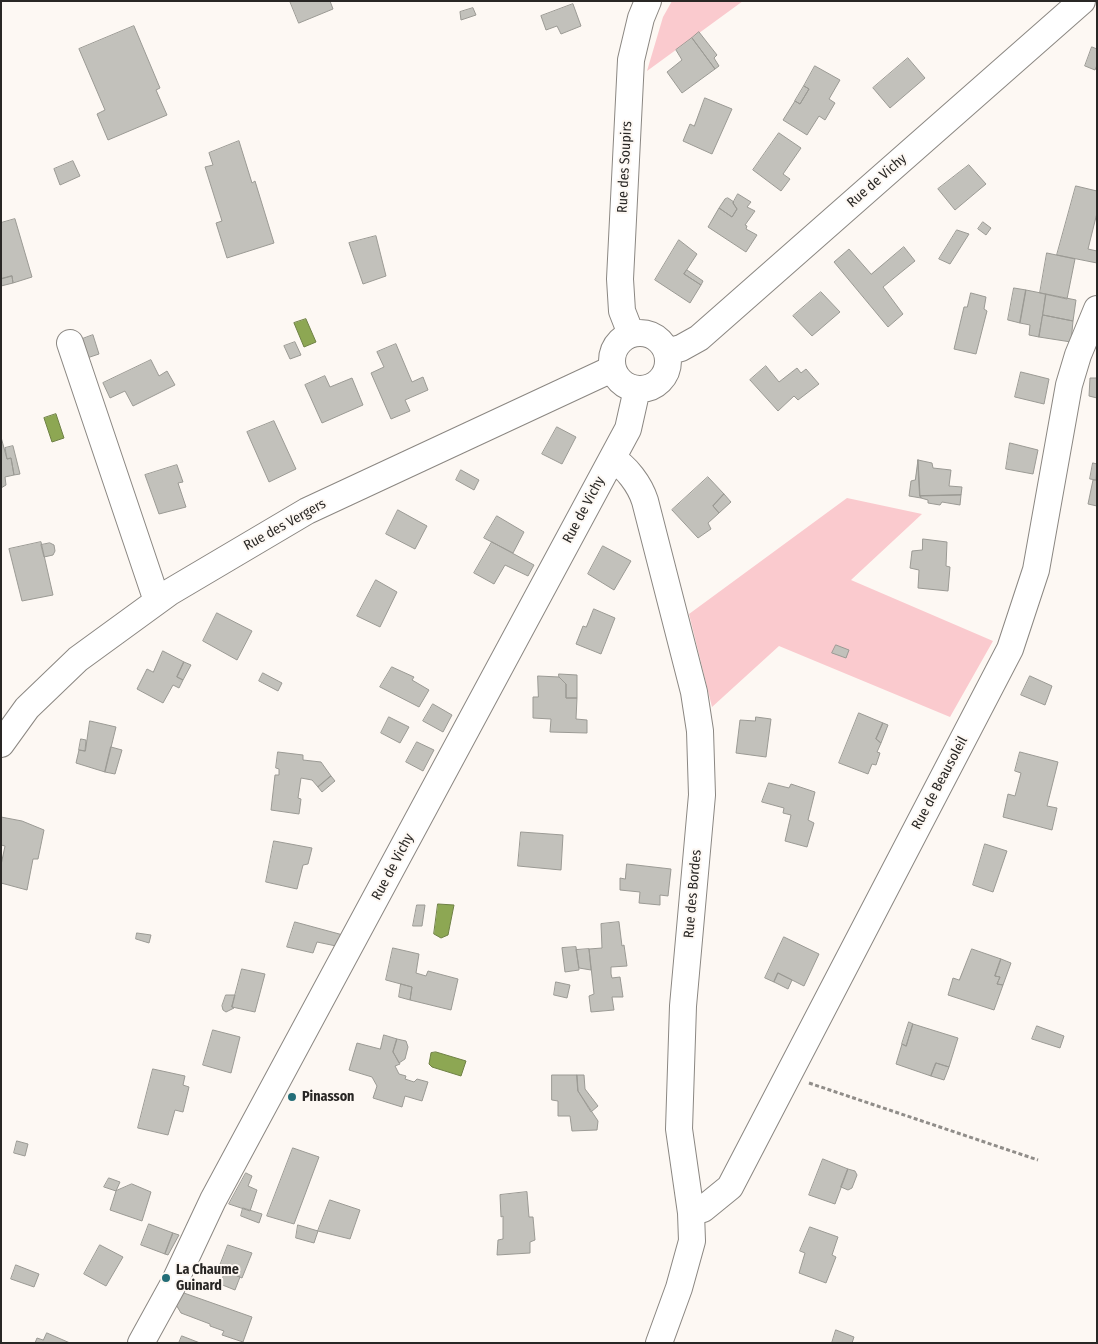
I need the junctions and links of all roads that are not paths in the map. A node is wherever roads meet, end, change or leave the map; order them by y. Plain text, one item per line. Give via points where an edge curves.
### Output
1 (648, 1) edge
2 (1082, 1) edge
3 (1097, 309) edge
4 (631, 334) junction
5 (70, 343) dead end
6 (667, 352) junction
7 (612, 369) junction
8 (637, 389) junction
9 (612, 459) junction
10 (157, 601) junction
11 (1, 744) edge
12 (691, 1213) junction
13 (141, 1343) edge
14 (659, 1343) edge

1 - 4 street, Rue des Soupirs via 631,60 620,279 622,311
2 - 6 street, Rue de Vichy via 699,338
3 - 12 street, Rue de Beausoleil via 1068,385 1036,570 1010,649 730,1187 703,1209
4 - 6 street via 653,335
4 - 7 street via 614,348
5 - 10 street
6 - 8 street via 665,374 648,388
7 - 8 street via 626,386
7 - 10 street, Rue des Vergers via 307,511
8 - 9 street, Rue de Vichy via 628,429
9 - 12 street, Rue des Bordes via 620,463 642,492 694,692 700,731 702,795 683,1006 679,1129
9 - 13 street, Rue de Vichy via 213,1200
10 - 11 street, Rue des Vergers via 78,659 28,708
12 - 14 street, Rue des Bordes via 692,1241

